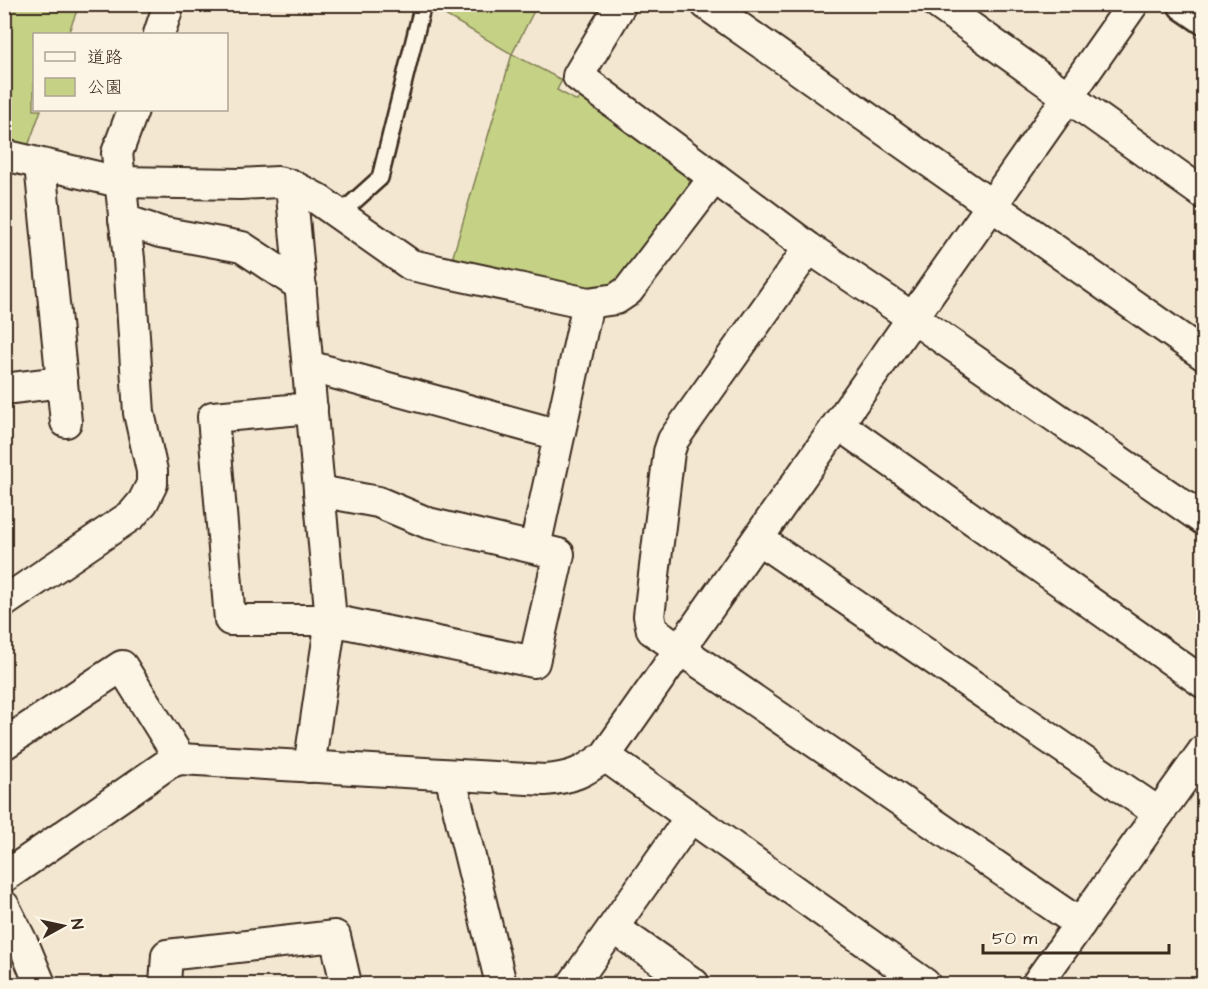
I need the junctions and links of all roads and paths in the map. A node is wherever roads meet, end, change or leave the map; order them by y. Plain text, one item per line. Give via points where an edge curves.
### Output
1 (169, 4) edge
2 (423, 4) edge
3 (621, 4) edge
4 (706, 4) edge
5 (938, 4) edge
6 (1133, 4) edge
7 (1185, 4) edge
8 (1203, 17) edge
9 (159, 33) edge
10 (1068, 97) junction
11 (133, 111) edge
12 (4, 155) edge
13 (40, 165) junction
14 (714, 178) junction
15 (119, 182) junction
16 (291, 185) junction
17 (1203, 194) edge
18 (992, 206) junction
19 (339, 215) junction
20 (124, 220) junction
21 (809, 248) junction
22 (301, 286) junction
23 (588, 303) junction
24 (913, 318) junction
25 (1203, 355) edge
26 (308, 366) junction
27 (62, 381) junction
28 (4, 389) edge
29 (312, 408) junction
30 (66, 422) dead end
31 (838, 424) junction
32 (559, 435) junction
33 (319, 490) junction
34 (1203, 520) edge
35 (758, 539) junction
36 (535, 547) junction
37 (6, 597) edge
38 (331, 620) junction
39 (681, 648) junction
40 (1203, 683) edge
41 (4, 744) edge
42 (1203, 750) edge
43 (605, 756) junction
44 (180, 759) junction
45 (309, 766) junction
46 (450, 775) junction
47 (1159, 813) junction
48 (690, 818) junction
49 (4, 877) edge
50 (4, 906) edge
51 (1080, 924) junction
52 (614, 928) junction
53 (40, 984) edge
54 (165, 984) edge
55 (346, 984) edge
56 (501, 984) edge
57 (573, 984) edge
58 (694, 984) edge
59 (925, 984) edge
60 (1037, 984) edge

1 - 9 street
2 - 19 lane via 380,178
3 - 14 street via 578,76
4 - 18 street
5 - 10 street
6 - 10 street
7 - 8 street
10 - 17 street
10 - 18 street
11 - 15 street via 117,153
12 - 13 street
13 - 15 street
13 - 27 street
14 - 21 street
14 - 23 street via 628,291 616,298
15 - 16 street
15 - 20 street
16 - 19 street
16 - 22 street
18 - 24 street
18 - 25 street
19 - 23 street via 411,265
20 - 22 street via 160,232 242,248
20 - 37 street via 139,413 152,484 132,515
21 - 24 street
21 - 39 street via 673,440 669,452 649,616 652,630
22 - 26 street
23 - 32 street
24 - 31 street
24 - 34 street
26 - 29 street
26 - 32 street
27 - 28 street
27 - 30 street
29 - 33 street
29 - 38 street via 213,417 230,620
31 - 35 street
31 - 40 street
32 - 36 street
33 - 36 street via 378,502 428,523
33 - 38 street
35 - 39 street
35 - 47 street
36 - 38 street via 559,554 534,662
38 - 45 street
39 - 43 street
39 - 51 street
41 - 44 street via 122,666
42 - 47 street
43 - 46 street via 582,773 563,779
43 - 48 street
44 - 45 street
44 - 49 street
45 - 46 street
46 - 56 street
47 - 51 street
48 - 52 street
48 - 59 street
50 - 53 street
51 - 60 street
52 - 57 street
52 - 58 street
54 - 55 street via 167,955 335,936

